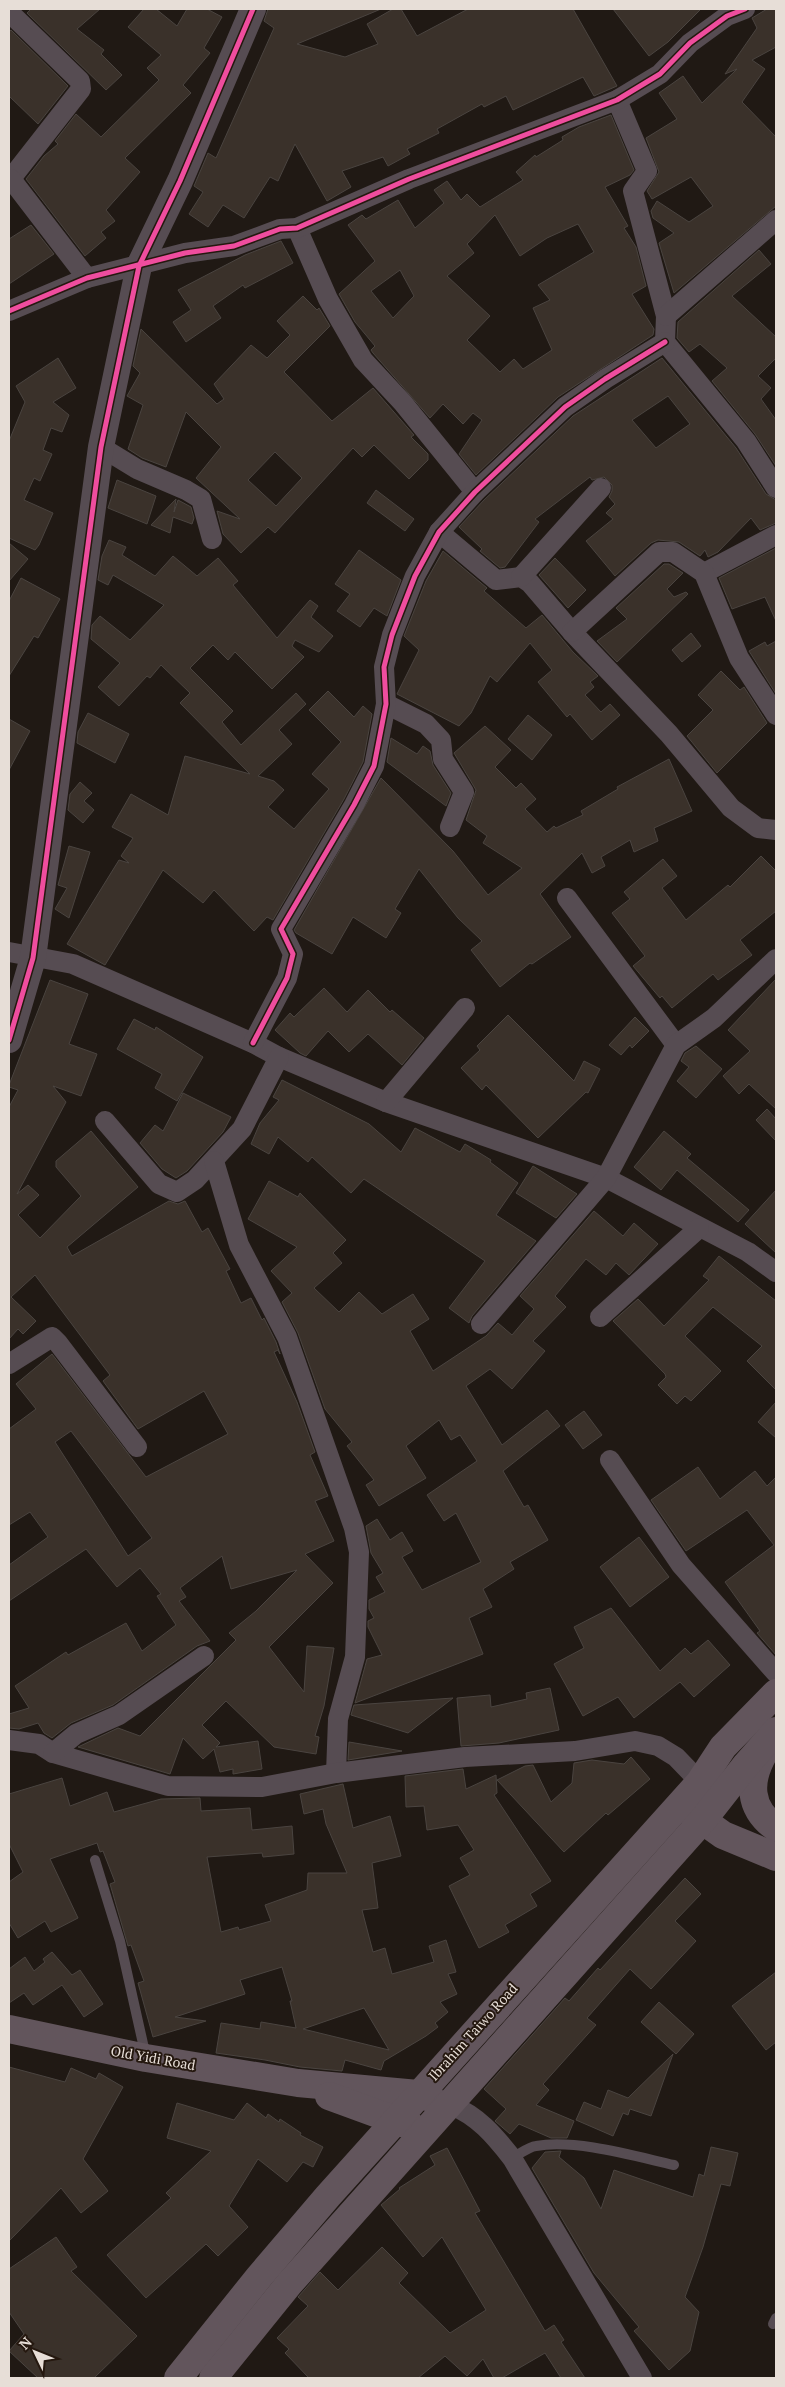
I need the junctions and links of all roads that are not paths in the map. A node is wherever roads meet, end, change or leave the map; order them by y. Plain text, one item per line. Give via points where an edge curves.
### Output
1 (253, 9) edge
2 (731, 11) edge
3 (9, 12) edge
4 (617, 100) junction
5 (10, 180) edge
6 (776, 220) edge
7 (297, 228) junction
8 (139, 266) junction
9 (87, 278) junction
10 (9, 311) edge
11 (666, 316) junction
12 (665, 342) junction
13 (101, 447) junction
14 (601, 488) dead end
15 (776, 488) edge
16 (476, 492) junction
17 (439, 532) junction
18 (776, 535) edge
19 (212, 539) dead end
20 (704, 573) junction
21 (521, 577) junction
22 (572, 632) junction
23 (386, 704) junction
24 (776, 715) edge
25 (450, 827) dead end
26 (776, 830) edge
27 (567, 898) dead end
28 (21, 955) edge
29 (776, 959) edge
30 (465, 1008) dead end
31 (9, 1040) edge
32 (253, 1043) junction
33 (676, 1045) junction
34 (280, 1057) junction
35 (386, 1102) junction
36 (105, 1121) dead end
37 (214, 1161) junction
38 (606, 1178) junction
39 (700, 1228) junction
40 (776, 1272) edge
41 (600, 1317) dead end
42 (481, 1324) dead end
43 (9, 1364) edge
44 (137, 1447) dead end
45 (610, 1460) dead end
46 (204, 1656) dead end
47 (776, 1673) edge
48 (776, 1693) edge
49 (776, 1732) edge
50 (9, 1740) edge
51 (53, 1753) junction
52 (336, 1773) junction
53 (700, 1782) junction
54 (721, 1799) junction
55 (680, 1804) junction
56 (702, 1821) junction
57 (776, 1828) edge
58 (738, 1843) junction
59 (776, 1857) edge
60 (95, 1860) dead end
61 (662, 1866) junction
62 (9, 2029) edge
63 (146, 2058) junction
64 (298, 2084) junction
65 (418, 2094) junction
66 (451, 2105) junction
67 (394, 2120) junction
68 (426, 2131) junction
69 (512, 2158) junction
70 (674, 2165) dead end
71 (178, 2378) edge
72 (213, 2378) edge
73 (642, 2378) edge

1 - 8 street via 180,181
2 - 4 street via 690,44 660,74
3 - 5 street via 80,81 81,89
4 - 7 street via 409,179
4 - 11 street via 648,171 633,191
5 - 9 street
6 - 11 street
7 - 8 street via 280,229 234,246 185,252
7 - 16 street via 328,299 363,360
8 - 9 street
8 - 13 street
9 - 10 street
11 - 12 street
12 - 15 street via 746,441
12 - 16 street via 565,407
13 - 19 street via 200,499
13 - 28 street
14 - 21 street
16 - 17 street
17 - 21 street via 496,580
17 - 23 street via 415,576 394,627 384,667
18 - 20 street
20 - 22 street via 673,552 659,552
20 - 24 street via 739,658
21 - 22 street via 530,583
22 - 26 street via 670,734 731,808 758,828
23 - 25 street via 426,724 441,740 443,759 464,792
23 - 32 street via 374,766 281,929 293,954 287,978
27 - 33 street
28 - 31 street
28 - 32 street via 73,964
29 - 33 street via 714,1018
30 - 35 street
32 - 34 street
33 - 38 street
34 - 35 street
34 - 37 street via 242,1130
35 - 38 street
36 - 37 street via 159,1184 177,1192
37 - 52 street via 239,1245 287,1336 354,1528 359,1552 355,1657 338,1718
38 - 39 street
38 - 42 street
39 - 40 street via 748,1252
39 - 41 street
43 - 44 street via 52,1337
45 - 47 street via 681,1566
46 - 51 street via 119,1715 76,1734
48 - 53 main road, Ibrahim Taiwo Road via 723,1747
49 - 54 main road
49 - 57 main road via 754,1770 753,1785 758,1810
50 - 51 street via 39,1744
51 - 52 street via 168,1786 262,1788
52 - 53 street via 465,1757 576,1751 635,1742 658,1746 676,1757
53 - 54 main road
53 - 55 main road, Ibrahim Taiwo Road
54 - 56 main road
54 - 57 main road via 737,1813
55 - 56 main road
55 - 65 main road, Ibrahim Taiwo Road
56 - 58 main road
56 - 61 main road
58 - 59 main road
58 - 61 main road via 707,1843 691,1848
60 - 63 lane via 120,1941
61 - 66 main road
62 - 63 main road, Old Yidi Road
63 - 64 main road, Old Yidi Road
64 - 65 main road, Old Yidi Road
64 - 67 main road, Old Yidi Road
65 - 66 main road, Old Yidi Road
65 - 67 main road, Ibrahim Taiwo Road
66 - 68 main road
66 - 69 street via 492,2132
67 - 68 main road, Old Yidi Road
67 - 71 main road, Ibrahim Taiwo Road via 259,2277
68 - 72 main road via 289,2284
69 - 70 lane via 534,2146 554,2144 616,2151
69 - 73 street

